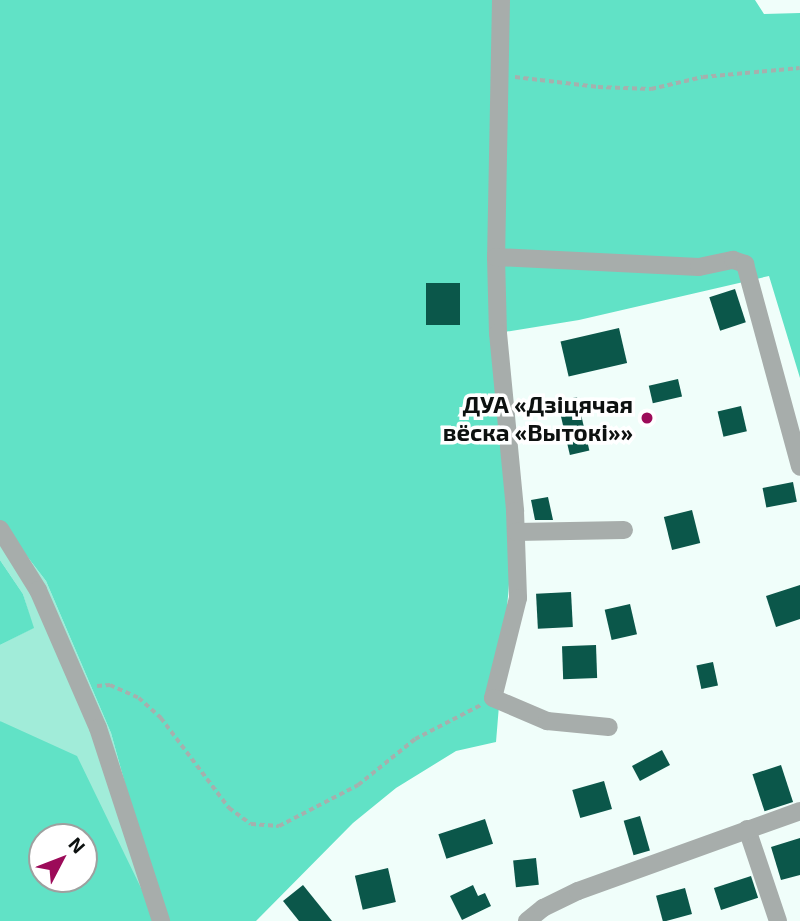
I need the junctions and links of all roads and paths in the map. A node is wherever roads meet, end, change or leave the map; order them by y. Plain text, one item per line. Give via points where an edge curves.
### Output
1 (501, 0) edge
2 (800, 68) edge
3 (499, 76) junction
4 (496, 257) junction
5 (800, 467) edge
6 (0, 529) edge
7 (624, 530) dead end
8 (516, 533) junction
9 (81, 686) junction
10 (493, 698) junction
11 (609, 727) dead end
12 (800, 811) edge
13 (747, 830) junction
14 (161, 921) edge
15 (527, 921) edge
16 (778, 921) edge

1 - 3 street
2 - 3 path via 703,77 651,89
3 - 4 street
4 - 5 street via 699,267 733,260 745,264
4 - 8 street
6 - 9 street via 38,590
7 - 8 street
8 - 10 street via 518,598
9 - 10 path via 110,685 139,698 161,718 229,808 251,824 279,826 358,785 415,739
9 - 14 street
10 - 11 street via 547,721
12 - 13 street
13 - 15 street via 578,891
13 - 16 street

